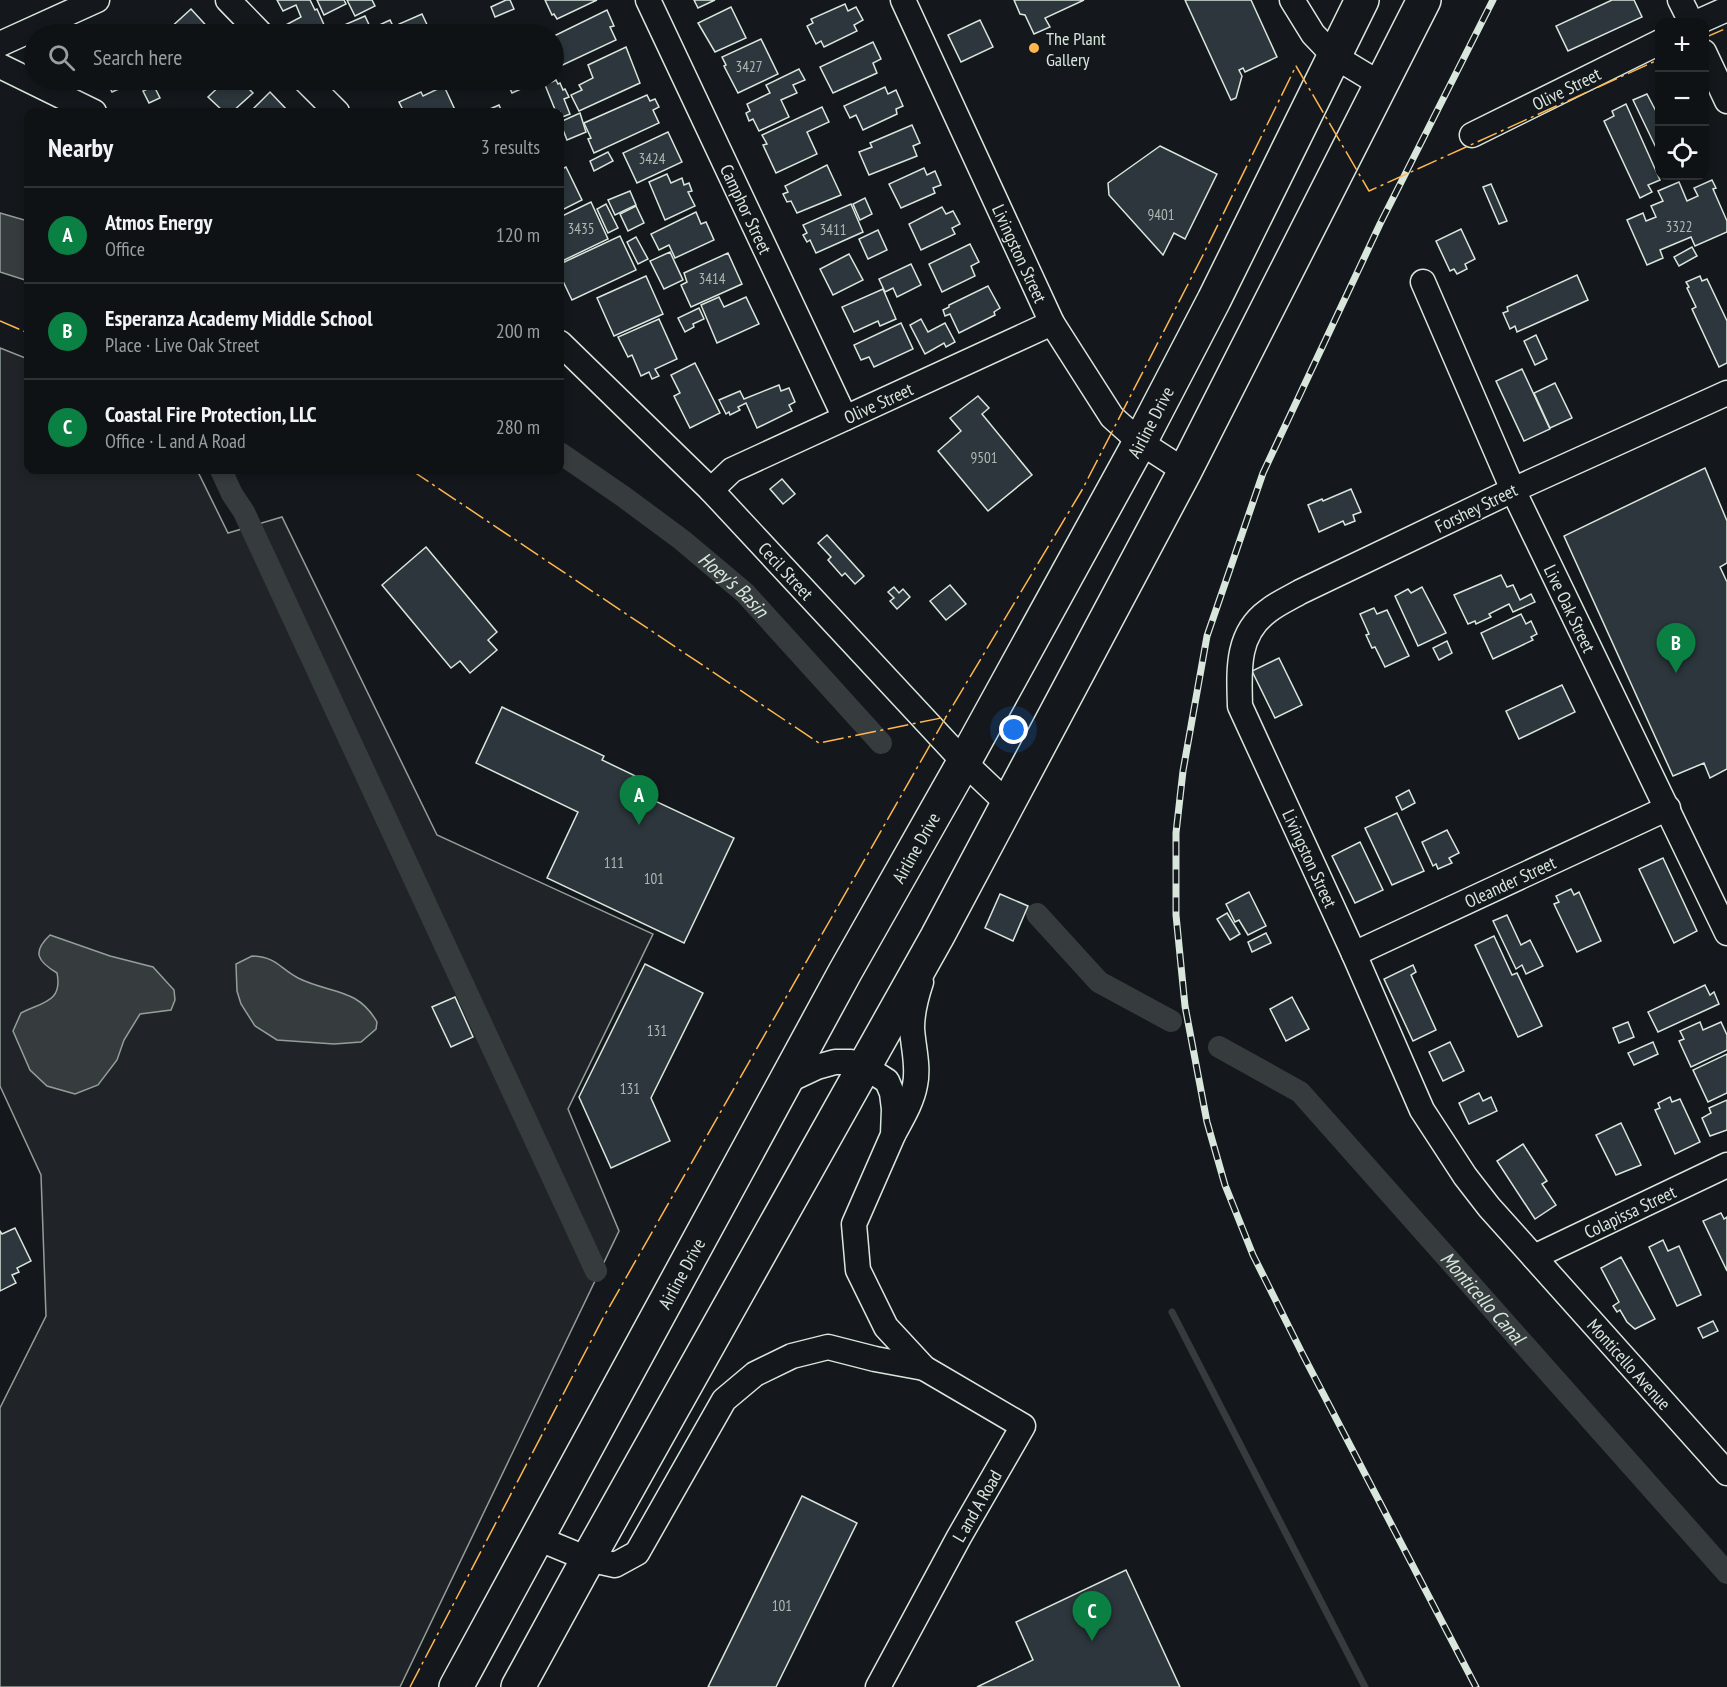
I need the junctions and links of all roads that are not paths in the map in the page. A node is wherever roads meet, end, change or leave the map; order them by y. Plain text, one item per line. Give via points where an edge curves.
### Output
1 (97, 0) edge
2 (228, 0) edge
3 (648, 0) edge
4 (1292, 0) edge
5 (1362, 0) edge
6 (1424, 0) edge
7 (1680, 0) edge
8 (909, 2) edge
9 (1727, 9) edge
10 (1689, 18) edge
11 (1707, 18) edge
12 (44, 24) edge
13 (251, 24) edge
14 (24, 33) edge
15 (0, 44) edge
16 (1655, 44) edge
17 (1334, 56) junction
18 (1709, 63) edge
19 (0, 66) edge
20 (24, 78) edge
21 (1382, 85) junction
22 (49, 90) edge
23 (315, 90) edge
24 (1727, 101) edge
25 (86, 108) edge
26 (333, 108) edge
27 (1472, 135) dead end
28 (1423, 282) dead end
29 (1052, 323) junction
30 (564, 347) edge
31 (1727, 393) edge
32 (845, 418) junction
33 (1140, 442) junction
34 (1185, 471) junction
35 (711, 490) junction
36 (1513, 490) junction
37 (1242, 645) joint
38 (964, 762) junction
39 (1008, 804) junction
40 (1668, 808) junction
41 (1727, 933) edge
42 (937, 937) junction
43 (1354, 954) junction
44 (1404, 1066) joint
45 (865, 1067) junction
46 (785, 1082) junction
47 (893, 1135) junction
48 (1727, 1165) edge
49 (1534, 1257) junction
50 (924, 1368) junction
51 (1727, 1473) edge
52 (537, 1538) junction
53 (588, 1559) junction
54 (456, 1687) edge
55 (518, 1687) edge
56 (878, 1687) edge

1 - 12 street
2 - 13 street
3 - 32 street, Camphor Street
4 - 17 street via 1313,34
5 - 17 highway, Airline Drive
6 - 21 highway
7 - 10 street
8 - 29 street, Livingston Street
9 - 11 street
14 - 15 street
16 - 27 street, Olive Street
17 - 21 street
17 - 33 highway, Airline Drive
18 - 24 street
19 - 20 street
21 - 34 highway
22 - 25 street
23 - 26 street
28 - 36 street, Live Oak Street
29 - 32 street, Olive Street
29 - 33 street, Livingston Street via 1103,405
30 - 35 street, Cecil Street
31 - 36 street, Forshey Street
32 - 35 street, Olive Street via 732,470
33 - 34 street, Livingston Street
33 - 38 highway, Airline Drive
34 - 39 highway
35 - 38 street, Cecil Street
36 - 37 street, Forshey Street via 1300,592 1267,611
36 - 40 street, Live Oak Street
37 - 43 street, Livingston Street via 1240,706
38 - 39 street, Cecil Street
38 - 46 highway, Airline Drive
39 - 42 highway
40 - 41 street, Live Oak Street
40 - 43 street, Oleander Street
42 - 45 highway
42 - 47 street via 914,1009 916,1084
43 - 44 street, Livingston Street
44 - 49 street, Monticello Avenue via 1422,1110 1446,1149
45 - 46 street via 835,1062
45 - 47 street via 887,1081 894,1109
45 - 53 highway
46 - 52 highway, Airline Drive
47 - 50 street via 854,1224 858,1270 886,1327
48 - 49 street, Colapissa Street
49 - 51 street, Monticello Avenue
50 - 53 street via 828,1347 792,1356 755,1374 724,1400 637,1553 615,1565
50 - 56 street, L and A Road via 1023,1426
52 - 53 street
52 - 54 highway, Airline Drive
53 - 55 highway

